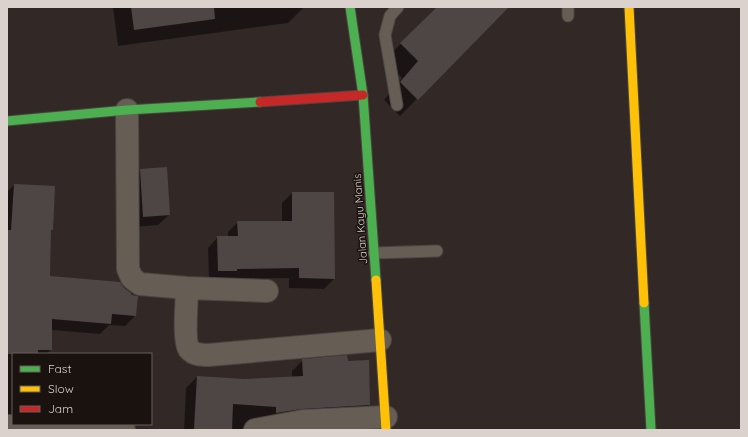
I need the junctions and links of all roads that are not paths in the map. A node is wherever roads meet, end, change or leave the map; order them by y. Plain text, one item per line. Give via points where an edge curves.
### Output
1 (350, 7) edge
2 (398, 7) edge
3 (629, 7) edge
4 (363, 95) junction
5 (397, 105) dead end
6 (127, 110) junction
7 (7, 121) edge
8 (437, 251) dead end
9 (374, 253) junction
10 (187, 288) junction
11 (267, 291) dead end
12 (380, 340) junction
13 (386, 423) edge
14 (7, 426) edge
15 (124, 430) edge
16 (254, 430) edge
17 (652, 430) edge

1 - 4 street, Jalan Kayu Manis
2 - 5 lane via 390,16 385,35
3 - 17 street
4 - 6 street
4 - 9 street, Jalan Kayu Manis
6 - 7 street
6 - 10 street via 128,269 132,278 140,284
8 - 9 lane
9 - 12 street, Jalan Kayu Manis
10 - 11 street
10 - 12 street via 186,341 190,350 198,355
12 - 13 street, Jalan Kayu Manis
13 - 16 street via 303,422
14 - 15 street

